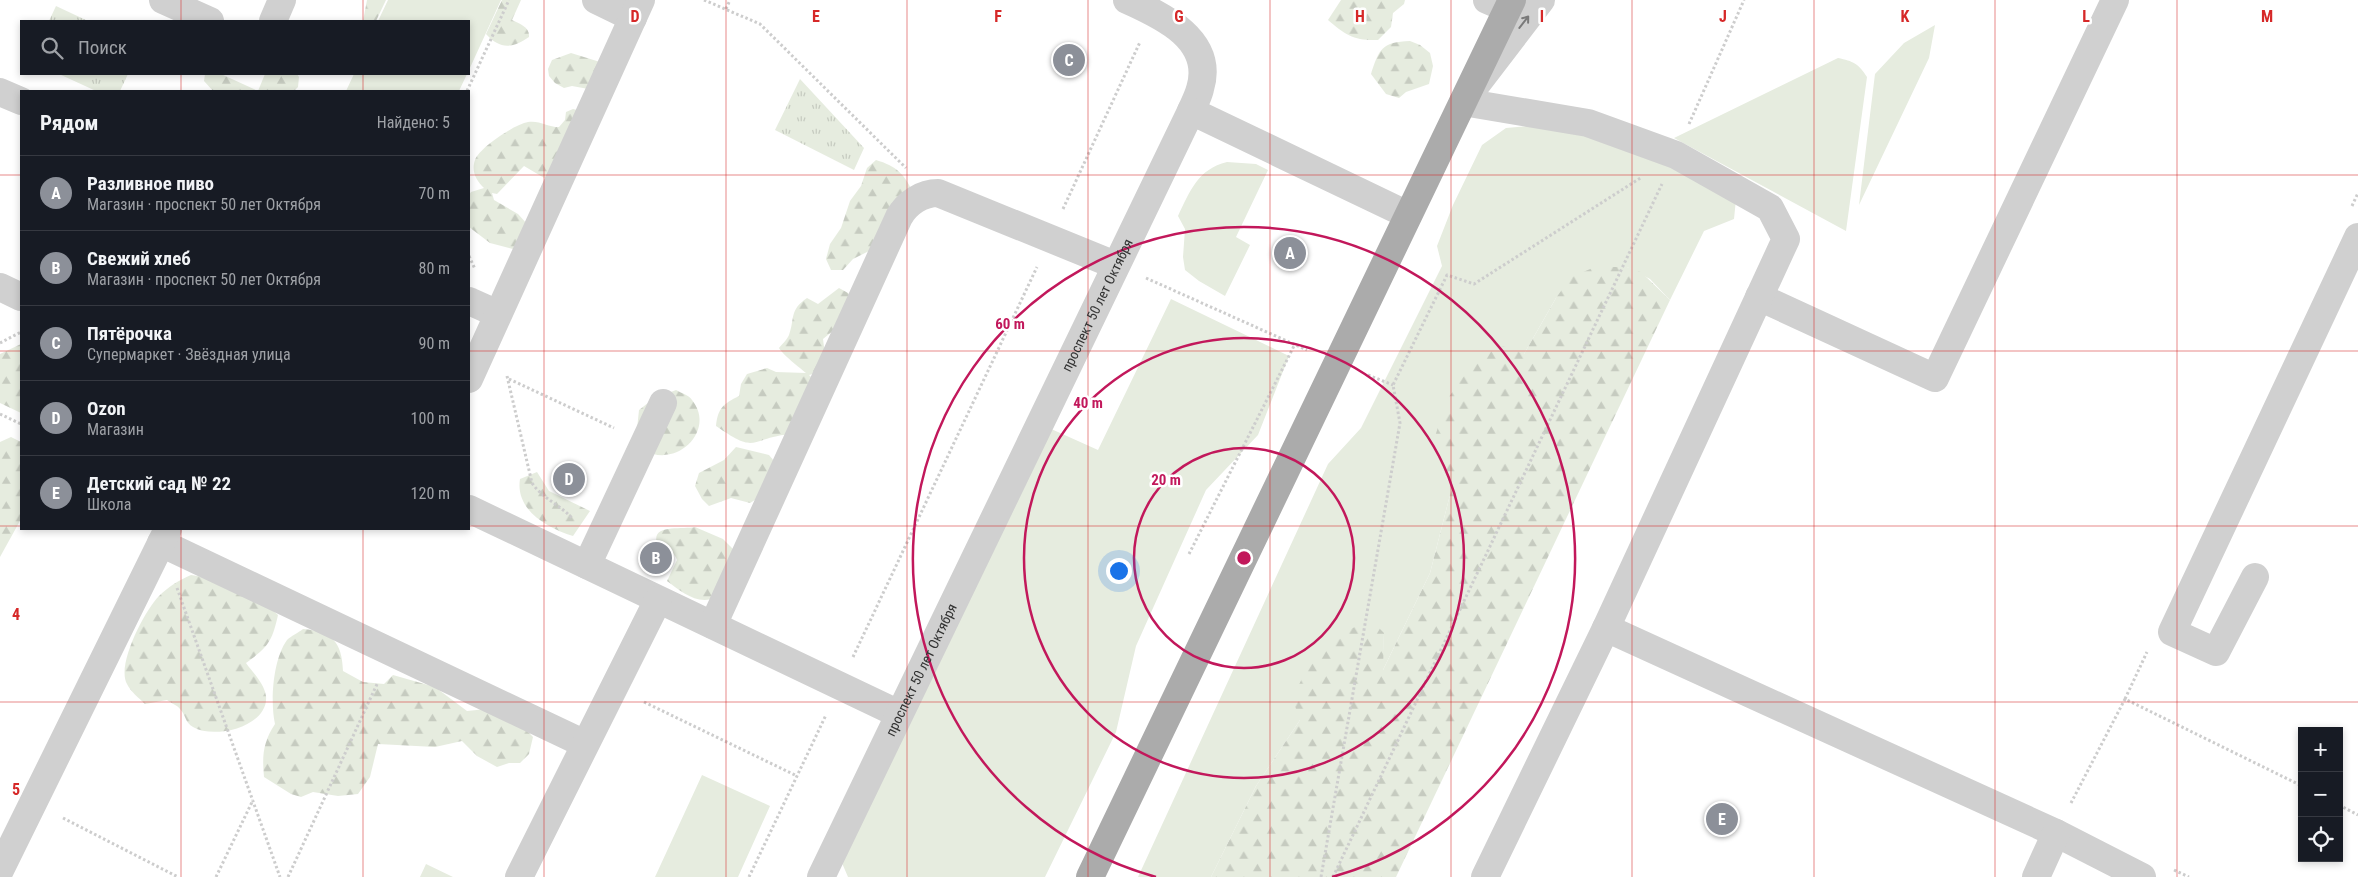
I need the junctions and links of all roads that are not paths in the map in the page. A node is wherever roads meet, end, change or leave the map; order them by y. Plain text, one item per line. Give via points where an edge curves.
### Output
1 (163, 0) edge
2 (282, 0) edge
3 (596, 0) edge
4 (1126, 0) edge
5 (1541, 0) edge
6 (2115, 0) edge
7 (1502, 3) edge
8 (637, 9) edge
9 (208, 20) edge
10 (273, 20) edge
11 (0, 92) edge
12 (20, 102) edge
13 (1463, 102) junction
14 (1191, 111) junction
15 (1408, 215) junction
16 (2358, 236) edge
17 (1115, 265) junction
18 (0, 287) edge
19 (20, 297) edge
20 (1759, 297) junction
21 (470, 301) edge
22 (498, 314) junction
23 (470, 377) edge
24 (663, 403) dead end
25 (470, 509) edge
26 (164, 536) edge
27 (590, 558) junction
28 (2255, 577) dead end
29 (658, 600) junction
30 (713, 625) junction
31 (1606, 628) junction
32 (899, 714) junction
33 (586, 744) junction
34 (2056, 834) junction
35 (0, 870) edge
36 (520, 877) edge
37 (821, 877) edge
38 (1090, 877) edge
39 (1484, 877) edge
40 (2036, 877) edge
41 (2142, 877) edge

1 - 9 street
2 - 10 street
3 - 8 street
4 - 14 street, проспект 50 лет Октября via 1153,12 1192,40 1199,52 1202,70 1201,88
13 -> 5 street
6 - 20 street via 1935,378
7 - 13 main road
8 - 22 street
11 - 12 street
13 - 15 main road
13 - 20 street via 1588,123 1676,155 1770,208 1786,239
14 - 15 street
14 - 17 street, проспект 50 лет Октября
15 - 38 main road
16 - 28 street via 2172,632 2216,652
17 - 30 street via 945,195 932,193 914,200 898,216
17 - 32 street, проспект 50 лет Октября
18 - 19 street
20 - 31 street
21 - 22 street
22 - 23 street
24 - 27 street
25 - 27 street
26 - 33 street via 392,652
26 - 35 street
27 - 29 street
29 - 30 street
29 - 33 street
30 - 32 street
31 - 34 street
31 - 39 street
32 - 37 street, проспект 50 лет Октября
33 - 36 street
34 - 40 street
34 - 41 street

